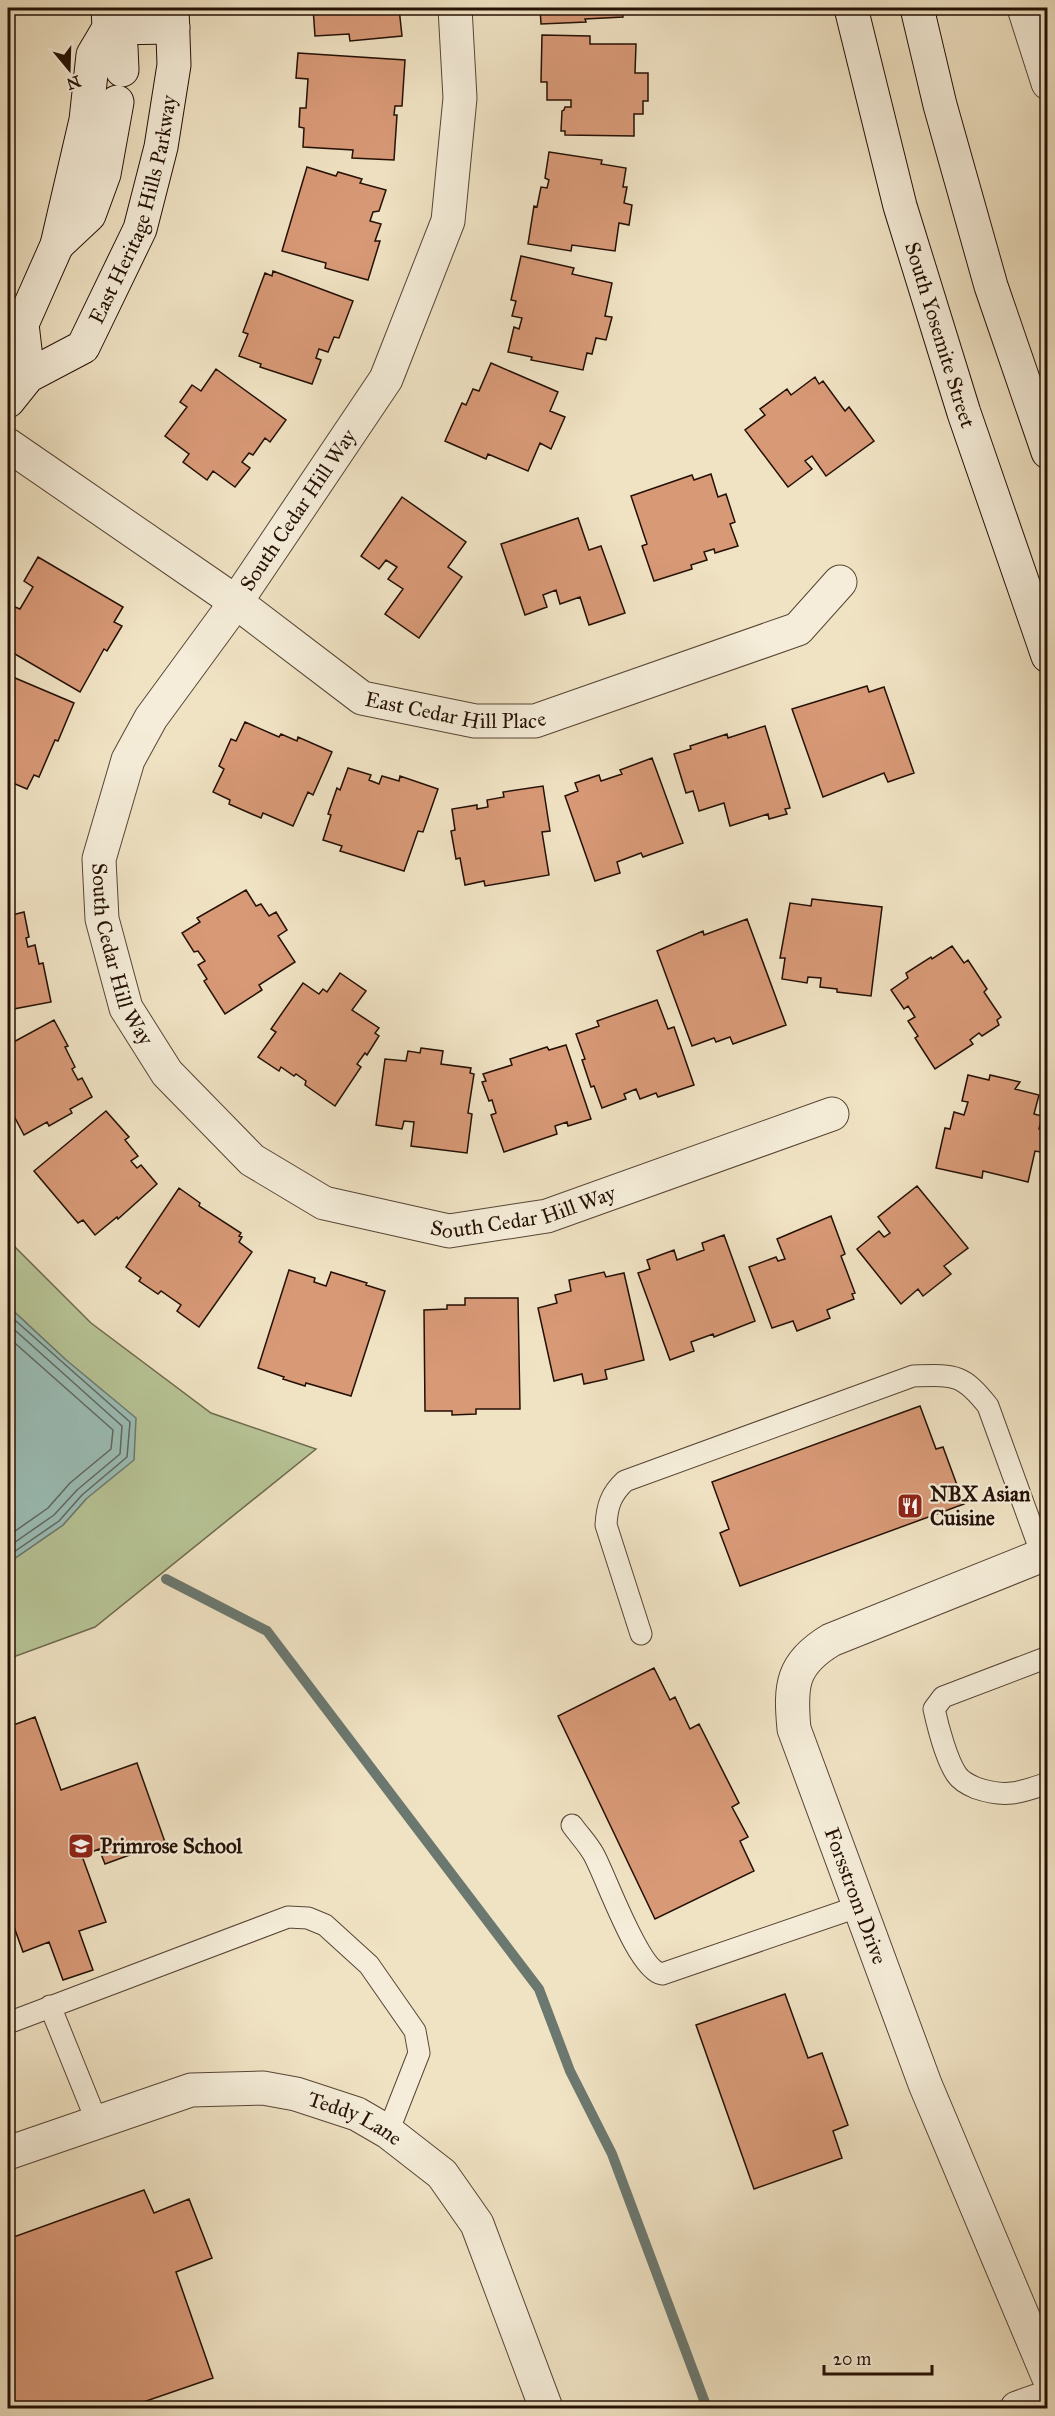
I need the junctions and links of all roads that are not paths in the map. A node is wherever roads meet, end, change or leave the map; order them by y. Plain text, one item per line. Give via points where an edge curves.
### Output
1 (455, 8) edge
2 (851, 8) edge
3 (917, 8) edge
4 (1024, 8) edge
5 (172, 17) edge
6 (108, 18) edge
7 (122, 70) dead end
8 (1047, 83) edge
9 (117, 102) dead end
10 (111, 138) junction
11 (161, 147) junction
12 (89, 215) junction
13 (140, 229) junction
14 (57, 245) junction
15 (28, 376) junction
16 (8, 401) edge
17 (8, 445) edge
18 (1047, 452) edge
19 (840, 582) dead end
20 (236, 602) junction
21 (1047, 656) edge
22 (832, 1114) dead end
23 (1045, 1554) edge
24 (641, 1634) dead end
25 (1047, 1657) edge
26 (1047, 1783) edge
27 (572, 1825) dead end
28 (860, 1906) junction
29 (50, 2006) junction
30 (8, 2023) edge
31 (97, 2122) junction
32 (388, 2132) junction
33 (8, 2153) edge
34 (1047, 2376) edge
35 (1047, 2397) edge
36 (546, 2409) edge
37 (1017, 2409) edge

1 - 20 street, South Cedar Hill Way via 460,98 448,221 386,378
2 - 21 street, South Yosemite Street via 903,217 964,413
3 - 18 street via 991,286
4 - 8 street
5 - 6 street
5 - 11 street, East Heritage Hills Parkway via 174,65
6 - 7 street via 121,47
6 - 14 street, East Heritage Hills Parkway via 93,55 86,120
9 - 10 street, East Heritage Hills Parkway
10 - 11 street
10 - 12 street, East Heritage Hills Parkway via 104,174
11 - 13 street, East Heritage Hills Parkway
12 - 13 street
12 - 14 street, East Heritage Hills Parkway
13 - 15 street, East Heritage Hills Parkway via 83,347
14 - 15 street, East Heritage Hills Parkway via 22,324
15 - 16 street, East Heritage Hills Parkway
17 - 20 street, East Cedar Hill Place
19 - 20 street, East Cedar Hill Place via 798,629 535,721 475,721 362,698
20 - 22 street, South Cedar Hill Way via 151,718 128,760 99,859 102,919 126,1008 167,1073 252,1160 324,1203 449,1231 547,1216
23 - 24 lane via 988,1406 972,1385 949,1375 914,1376 626,1481 616,1489 607,1508 606,1525
23 - 28 street, Forsstrom Drive via 831,1640 814,1650 798,1671 791,1696 794,1729
25 - 26 lane via 942,1697 934,1709 957,1776 968,1785 996,1795 1020,1793
27 - 28 lane via 594,1854 641,1957 656,1973
28 - 34 street, Forsstrom Drive via 925,2084
29 - 30 lane
29 - 31 lane
29 - 32 lane via 288,1917 325,1924 369,1965 415,2031 419,2053
31 - 32 street, Teddy Lane via 191,2090 263,2088 296,2094 357,2114
31 - 33 street, Teddy Lane
32 - 36 street, Teddy Lane via 442,2174 477,2224
35 - 37 street

